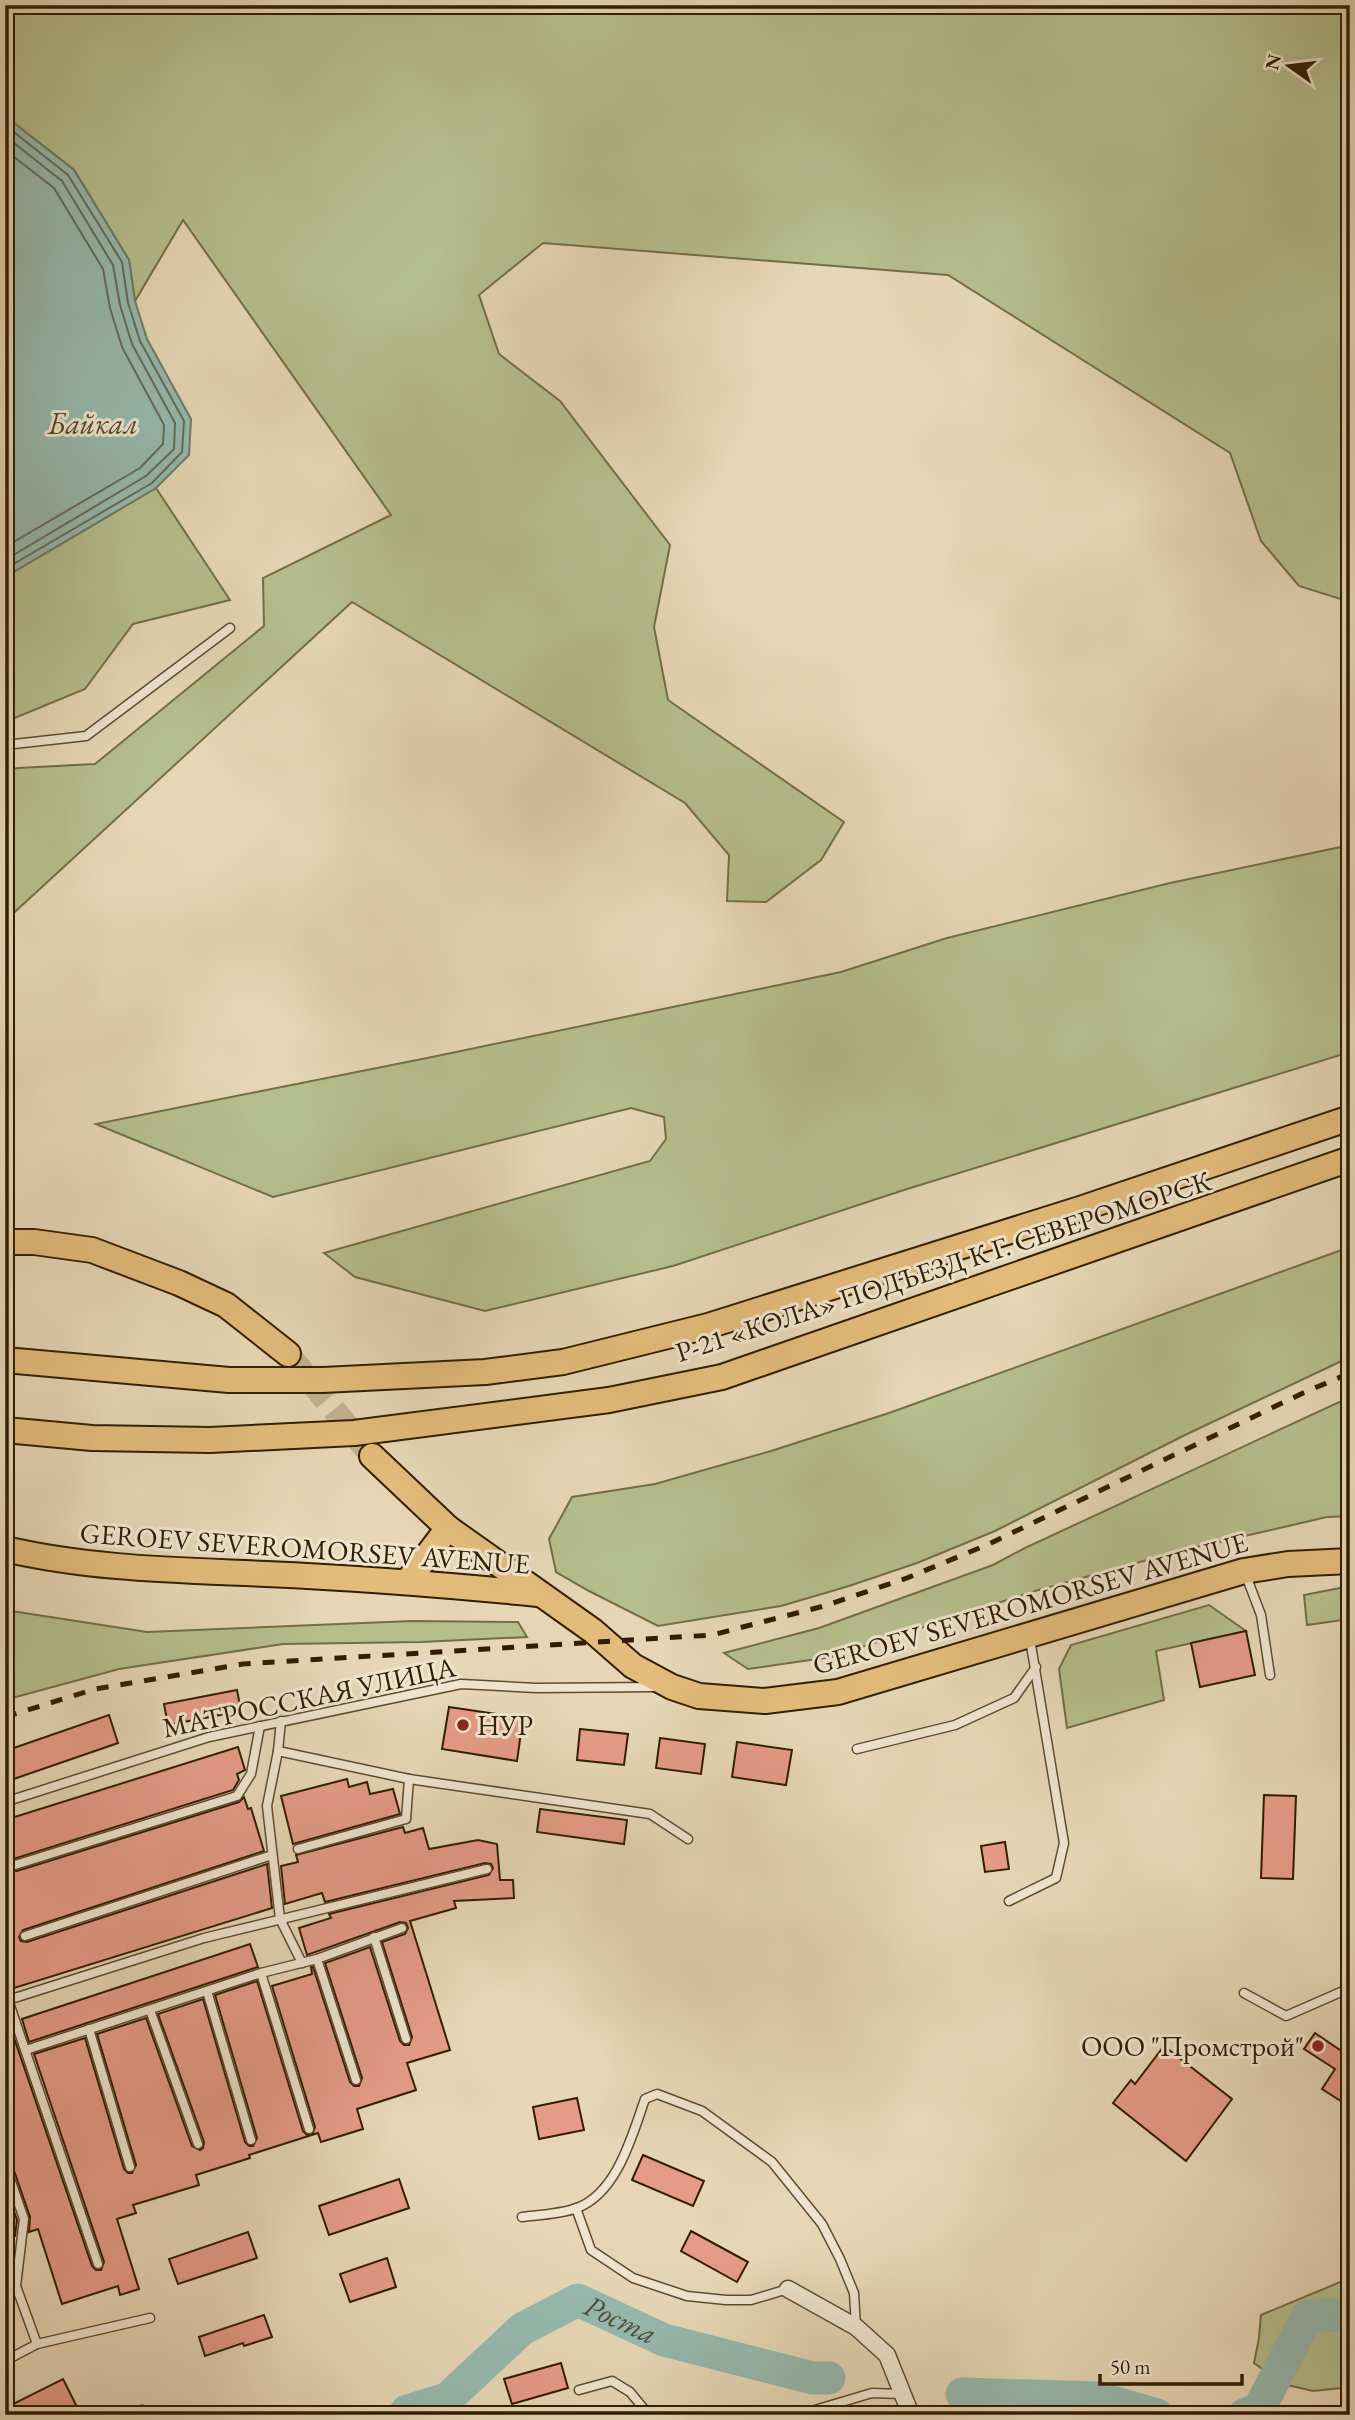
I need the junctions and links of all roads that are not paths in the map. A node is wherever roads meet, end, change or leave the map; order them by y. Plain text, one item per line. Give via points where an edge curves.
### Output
1 (230, 628) dead end
2 (5, 746) edge
3 (1350, 1118) edge
4 (1350, 1159) edge
5 (5, 1241) edge
6 (288, 1354) tunnel mouth
7 (5, 1360) edge
8 (5, 1430) edge
9 (372, 1456) tunnel mouth
10 (448, 1528) junction
11 (5, 1549) edge
12 (1350, 1561) edge
13 (1244, 1571) junction
14 (408, 1581) junction
15 (540, 1594) junction
16 (1029, 1636) junction
17 (1036, 1667) junction
18 (1270, 1675) dead end
19 (672, 1687) junction
20 (281, 1721) junction
21 (260, 1726) junction
22 (858, 1749) dead end
23 (278, 1751) junction
24 (409, 1779) junction
25 (5, 1802) edge
26 (688, 1839) dead end
27 (298, 1849) dead end
28 (272, 1855) junction
29 (15, 1865) dead end
30 (487, 1869) dead end
31 (1009, 1901) dead end
32 (280, 1919) junction
33 (402, 1928) dead end
34 (24, 1936) dead end
35 (374, 1937) junction
36 (317, 1959) junction
37 (302, 1963) junction
38 (261, 1973) junction
39 (1350, 1988) edge
40 (207, 1991) junction
41 (1244, 1993) dead end
42 (7, 1996) edge
43 (150, 2010) junction
44 (89, 2029) junction
45 (407, 2039) dead end
46 (26, 2050) junction
47 (356, 2080) dead end
48 (309, 2129) dead end
49 (251, 2140) dead end
50 (198, 2144) dead end
51 (5, 2164) edge
52 (130, 2167) dead end
53 (576, 2208) junction
54 (522, 2217) dead end
55 (99, 2264) dead end
56 (5, 2269) edge
57 (16, 2286) junction
58 (788, 2289) joint
59 (150, 2318) dead end
60 (856, 2327) junction
61 (37, 2344) junction
62 (5, 2361) edge
63 (579, 2390) dead end
64 (901, 2394) junction
65 (141, 2415) edge
66 (184, 2415) edge
67 (649, 2415) edge
68 (798, 2415) edge
69 (911, 2415) edge

1 - 2 lane via 86,736
3 - 7 main road, Р-21 «КОЛА» ПОДЪЕЗД К Г. СЕВЕРОМОРСК via 708,1326 564,1362 485,1372 270,1380
4 - 8 main road, Р-21 «КОЛА» ПОДЪЕЗД К Г. СЕВЕРОМОРСК via 722,1377 609,1400 341,1434 210,1440 92,1438
5 - 6 main road via 92,1250 179,1283 226,1305
9 - 10 main road
10 - 14 main road
10 - 15 main road
11 - 14 main road, GEROEV SEVEROMORSEV AVENUE via 112,1566
12 - 13 main road, GEROEV SEVEROMORSEV AVENUE
13 - 16 main road, GEROEV SEVEROMORSEV AVENUE
13 - 18 lane via 1261,1615
14 - 15 main road, GEROEV SEVEROMORSEV AVENUE
15 - 19 main road, GEROEV SEVEROMORSEV AVENUE via 633,1666
16 - 17 lane
16 - 19 main road, GEROEV SEVEROMORSEV AVENUE via 838,1692 765,1701 699,1696
17 - 22 lane via 1014,1698 955,1726
17 - 31 lane via 1064,1843 1056,1878
19 - 20 lane, МАТРОССКАЯ УЛИЦА via 461,1684
20 - 21 lane, МАТРОССКАЯ УЛИЦА
20 - 23 lane
21 - 25 lane, МАТРОССКАЯ УЛИЦА via 209,1737
21 - 29 lane via 251,1774 237,1796
23 - 24 lane
23 - 28 lane via 267,1806
24 - 26 lane via 650,1814
24 - 27 lane via 406,1819
28 - 32 lane
28 - 34 lane
30 - 32 lane
32 - 37 lane
32 - 42 lane
33 - 35 lane
35 - 36 lane
35 - 45 lane
36 - 37 lane
36 - 47 lane
37 - 38 lane
38 - 40 lane
38 - 48 lane
39 - 41 lane via 1286,2016
40 - 43 lane
40 - 49 lane
42 - 46 lane
43 - 44 lane
43 - 50 lane
44 - 46 lane
44 - 52 lane
46 - 55 lane
51 - 57 lane via 24,2219
53 - 54 lane
53 - 58 lane via 591,2250 633,2278 687,2296 726,2300 751,2300
53 - 60 lane via 600,2194 619,2164 645,2099 657,2094 702,2112 772,2162 822,2224 855,2293
56 - 57 lane
57 - 61 lane
58 - 60 street
59 - 61 lane
60 - 64 street via 887,2355
61 - 62 lane
63 - 67 lane via 612,2381 630,2392
64 - 68 lane via 872,2393
64 - 69 street
65 - 66 lane via 141,2410

